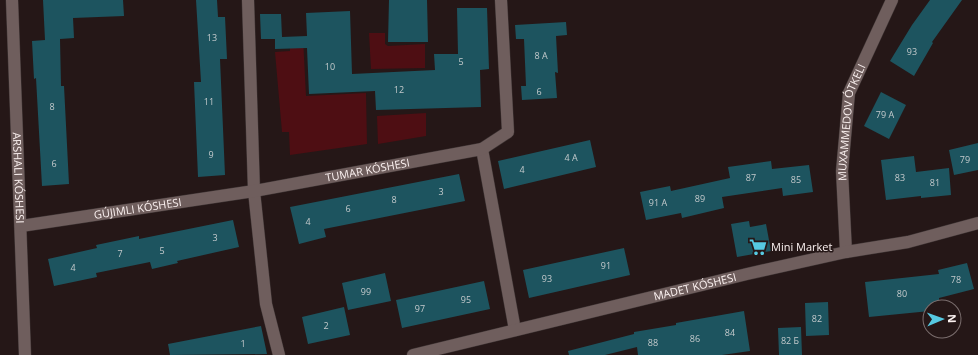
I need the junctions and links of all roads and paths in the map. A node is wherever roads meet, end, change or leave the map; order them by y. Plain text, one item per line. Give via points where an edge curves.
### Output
1 (12, 0) edge
2 (248, 0) edge
3 (501, 0) edge
4 (892, 0) edge
5 (482, 149) junction
6 (254, 192) junction
7 (978, 223) edge
8 (21, 226) junction
9 (846, 252) junction
10 (515, 330) junction
11 (25, 355) edge
12 (279, 355) edge
13 (414, 355) edge

1 - 8 street
2 - 6 street
3 - 5 street, TUMAR KÓSHESI via 508,132
4 - 9 street, MUXAMMEDOV ÓTKELI via 850,93 842,171
5 - 6 street, TUMAR KÓSHESI
5 - 10 street
6 - 8 street, GÚJIMLI KÓSHESI
6 - 12 street via 266,304
7 - 9 street, MADET KÓSHESI via 908,242
8 - 11 street
9 - 10 street, MADET KÓSHESI
10 - 13 street, MADET KÓSHESI

